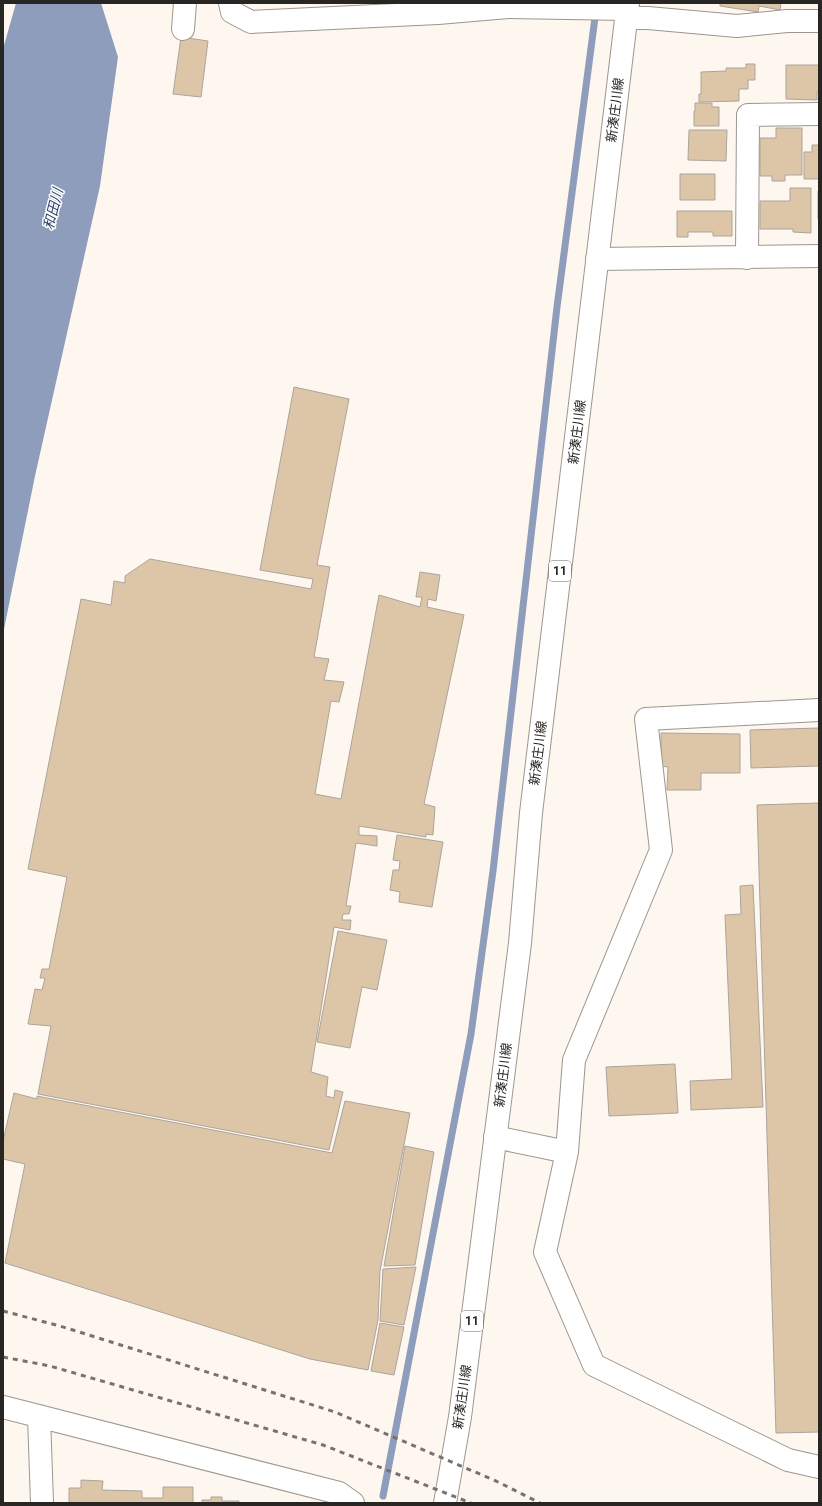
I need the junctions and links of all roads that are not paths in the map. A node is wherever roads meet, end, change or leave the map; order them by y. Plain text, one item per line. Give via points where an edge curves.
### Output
1 (185, 3) edge
2 (230, 3) edge
3 (442, 8) edge
4 (627, 10) edge
5 (790, 12) edge
6 (819, 21) edge
7 (183, 29) dead end
8 (819, 114) edge
9 (819, 256) edge
10 (747, 258) junction
11 (597, 259) junction
12 (819, 710) edge
13 (495, 1136) junction
14 (567, 1152) junction
15 (3, 1406) edge
16 (39, 1416) junction
17 (819, 1467) edge
18 (42, 1503) edge
19 (353, 1503) edge
20 (445, 1503) edge

1 - 7 main road
2 - 3 main road via 232,12 251,22
3 - 4 main road
4 - 5 main road via 648,18 737,26
4 - 11 main road, 新湊庄川線 / 11
5 - 6 main road
8 - 10 main road via 748,115
9 - 10 main road
10 - 11 main road
11 - 13 main road, 新湊庄川線 / 11 via 531,813 520,943
12 - 14 main road via 646,719 661,850 574,1060
13 - 14 main road
13 - 20 main road, 新湊庄川線 / 11 via 460,1417
14 - 17 main road via 545,1252 594,1365 788,1460
15 - 16 main road
16 - 18 main road
16 - 19 main road via 339,1493

